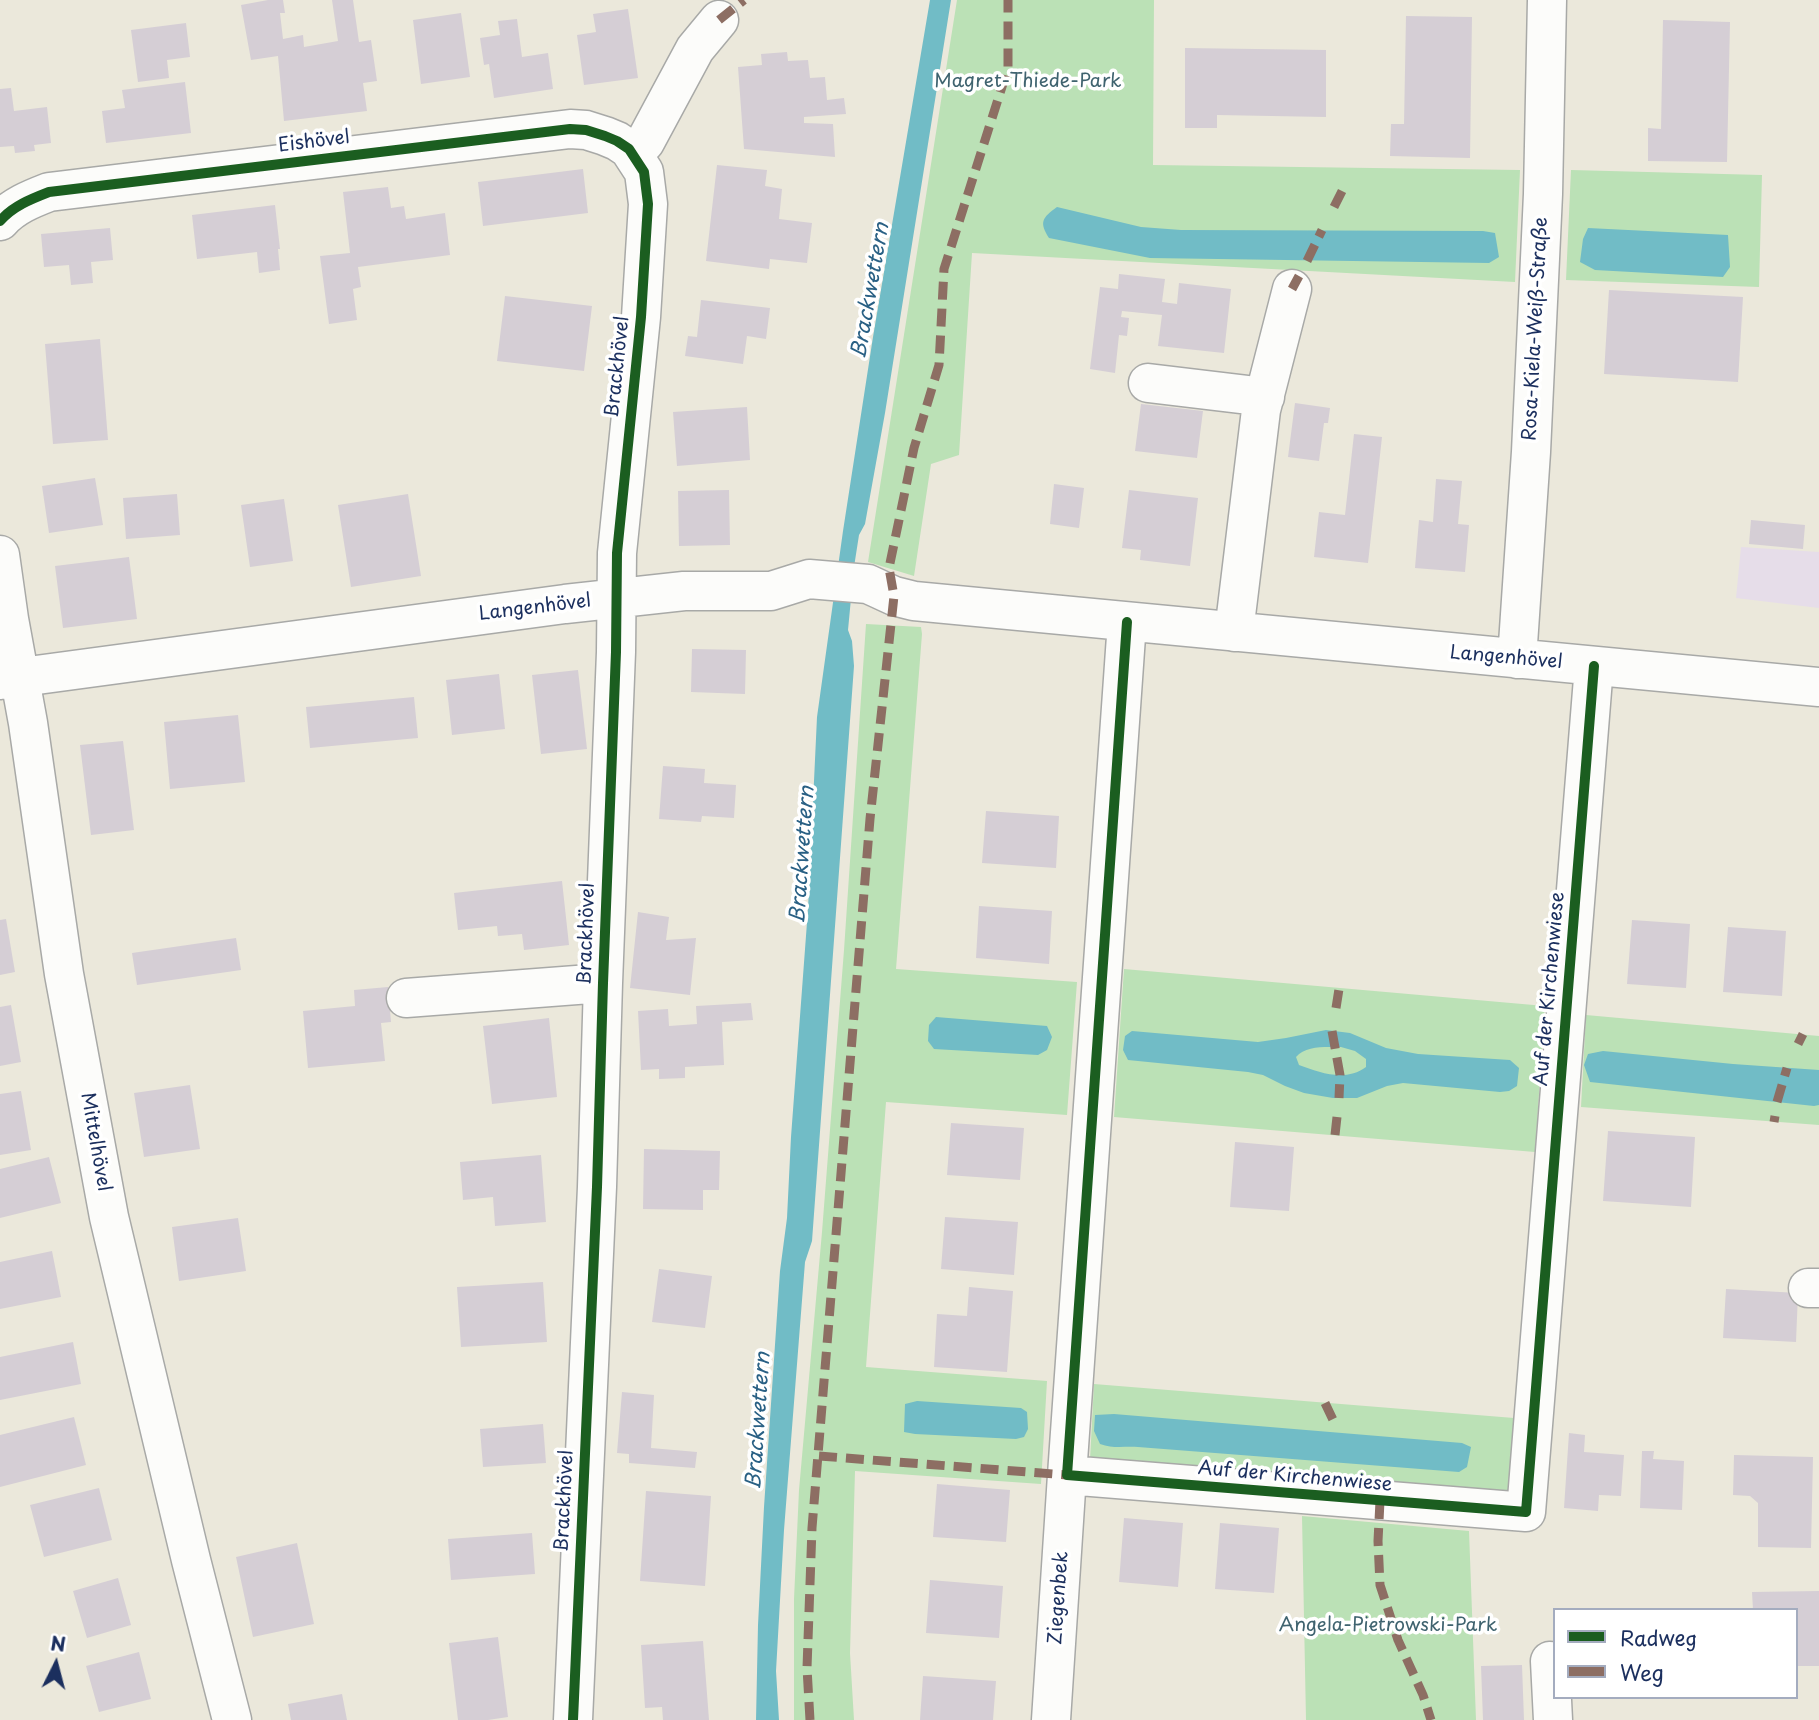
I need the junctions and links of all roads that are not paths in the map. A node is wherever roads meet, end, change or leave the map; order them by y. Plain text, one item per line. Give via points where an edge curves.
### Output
1 (1547, 0) edge
2 (719, 20) dead end
3 (633, 155) junction
4 (0, 221) edge
5 (1292, 289) dead end
6 (1148, 383) dead end
7 (1265, 397) junction
8 (0, 555) edge
9 (616, 598) junction
10 (1127, 622) junction
11 (1234, 632) junction
12 (1517, 659) junction
13 (1594, 666) junction
14 (10, 679) edge
15 (1819, 687) edge
16 (603, 983) junction
17 (406, 998) dead end
18 (1068, 1475) junction
19 (1550, 1661) dead end
20 (232, 1720) edge
21 (573, 1720) edge
22 (1051, 1720) edge
23 (1553, 1720) edge

1 - 12 street, Rosa-Kiela-Weiß-Straße via 1543,194
2 - 3 street via 695,49 645,142
3 - 4 street, Eishövel via 605,136 561,130 49,192 27,200
3 - 9 street, Brackhövel via 647,188 647,235
5 - 7 street
6 - 7 street
7 - 11 street
8 - 14 street, Mittelhövel via 9,619
9 - 10 street, Langenhövel via 684,591 771,591 809,579 868,584 914,601
9 - 14 street, Langenhövel
9 - 16 street, Brackhövel
10 - 11 street, Langenhövel
10 - 18 street
11 - 12 street, Langenhövel
12 - 13 street, Langenhövel
13 - 15 street, Langenhövel
13 - 18 street, Auf der Kirchenwiese via 1526,1512
14 - 20 street, Mittelhövel via 109,1217
16 - 17 street
16 - 21 street, Brackhövel
18 - 22 street, Ziegenbek
19 - 23 street

